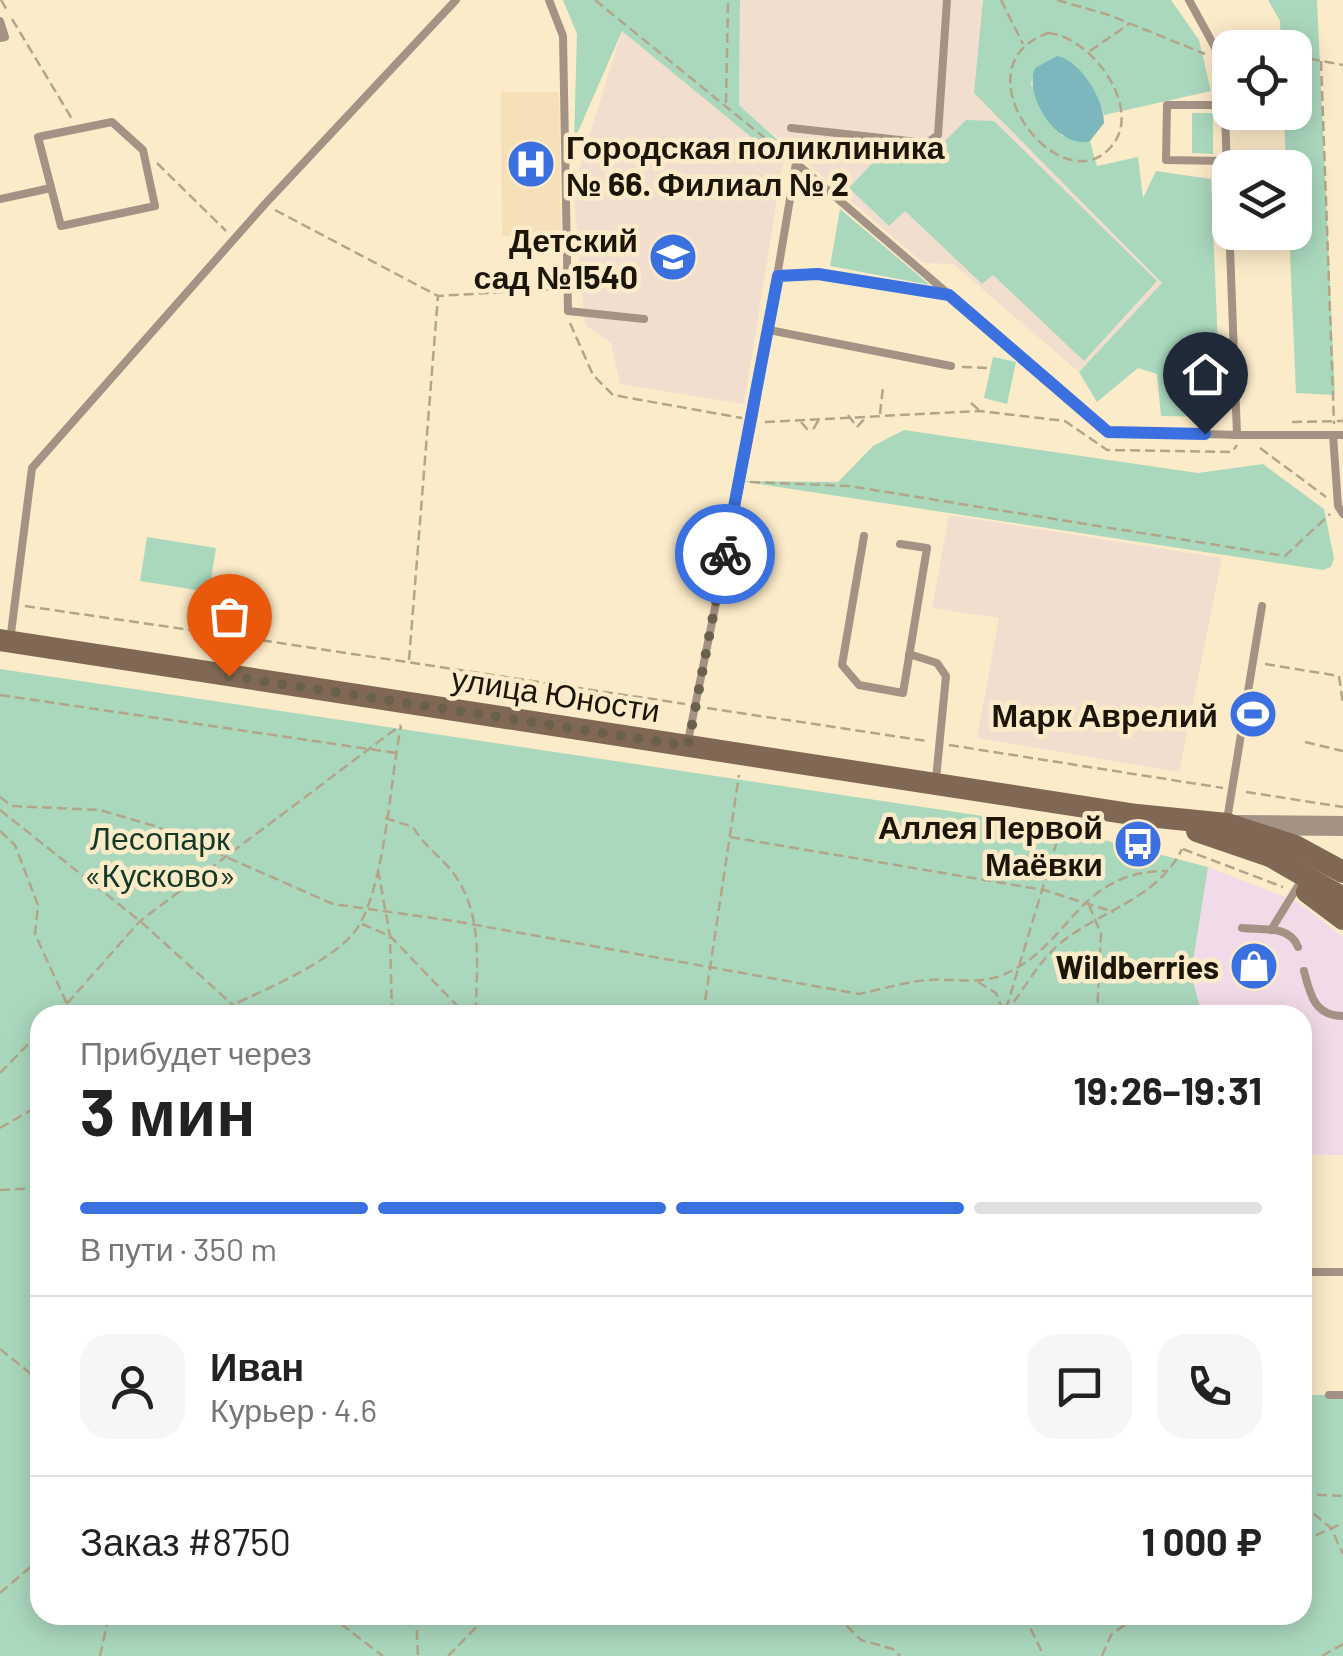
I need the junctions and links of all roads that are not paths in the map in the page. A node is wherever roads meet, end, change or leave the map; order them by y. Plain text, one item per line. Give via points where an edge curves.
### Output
1 (456, 0) edge
2 (549, 0) edge
3 (947, 0) edge
4 (1189, 0) edge
5 (0, 20) edge
6 (0, 38) edge
7 (1212, 42) edge
8 (1212, 105) edge
9 (792, 128) dead end
10 (1212, 160) edge
11 (51, 188) junction
12 (0, 198) edge
13 (1231, 250) edge
14 (778, 276) junction
15 (949, 295) junction
16 (644, 319) dead end
17 (769, 330) junction
18 (952, 366) road end
19 (1240, 435) junction
20 (1338, 435) edge
21 (1341, 510) edge
22 (864, 536) dead end
23 (900, 544) dead end
24 (240, 599) dead end
25 (1262, 606) dead end
26 (5, 641) edge
27 (909, 654) junction
28 (229, 676) junction
29 (688, 746) junction
30 (935, 784) junction
31 (1343, 826) edge
32 (1234, 832) junction
33 (1343, 872) edge
34 (1296, 890) junction
35 (1343, 898) edge
36 (1343, 918) edge
37 (1242, 928) dead end
38 (1271, 930) junction
39 (1298, 947) dead end
40 (1304, 971) dead end
41 (1343, 1016) edge
42 (1312, 1272) edge
43 (1343, 1272) edge
44 (1329, 1395) dead end
45 (1343, 1396) edge

1 - 26 lane via 32,468
2 - 16 lane via 563,36 568,311
3 - 9 lane via 938,135 927,142
4 - 7 lane
5 - 6 lane
8 - 10 lane via 1167,105 1166,160
11 - 11 lane via 61,226 155,206 143,150 112,122 38,137
11 - 12 lane
13 - 19 lane
14 - 15 lane via 818,274
14 - 15 lane via 796,163
14 - 17 lane
15 - 19 lane via 1108,432
17 - 18 lane
17 - 29 lane
19 - 20 lane
20 - 21 lane
22 - 27 lane via 842,665 859,685 903,693
23 - 27 lane via 927,548
24 - 28 lane
25 - 32 lane via 1231,789
26 - 28 main road, улица Юности
27 - 30 lane via 938,662 946,676
28 - 29 main road, улица Юности
29 - 30 main road, улица Юности
30 - 32 main road, улица Юности
31 - 32 street
32 - 33 main road, улица Юности via 1294,846
32 - 34 main road
32 - 35 main road, улица Юности
34 - 36 main road
34 - 38 lane
37 - 38 lane
38 - 39 lane via 1294,938
40 - 41 lane via 1316,1007
42 - 43 lane
44 - 45 lane

